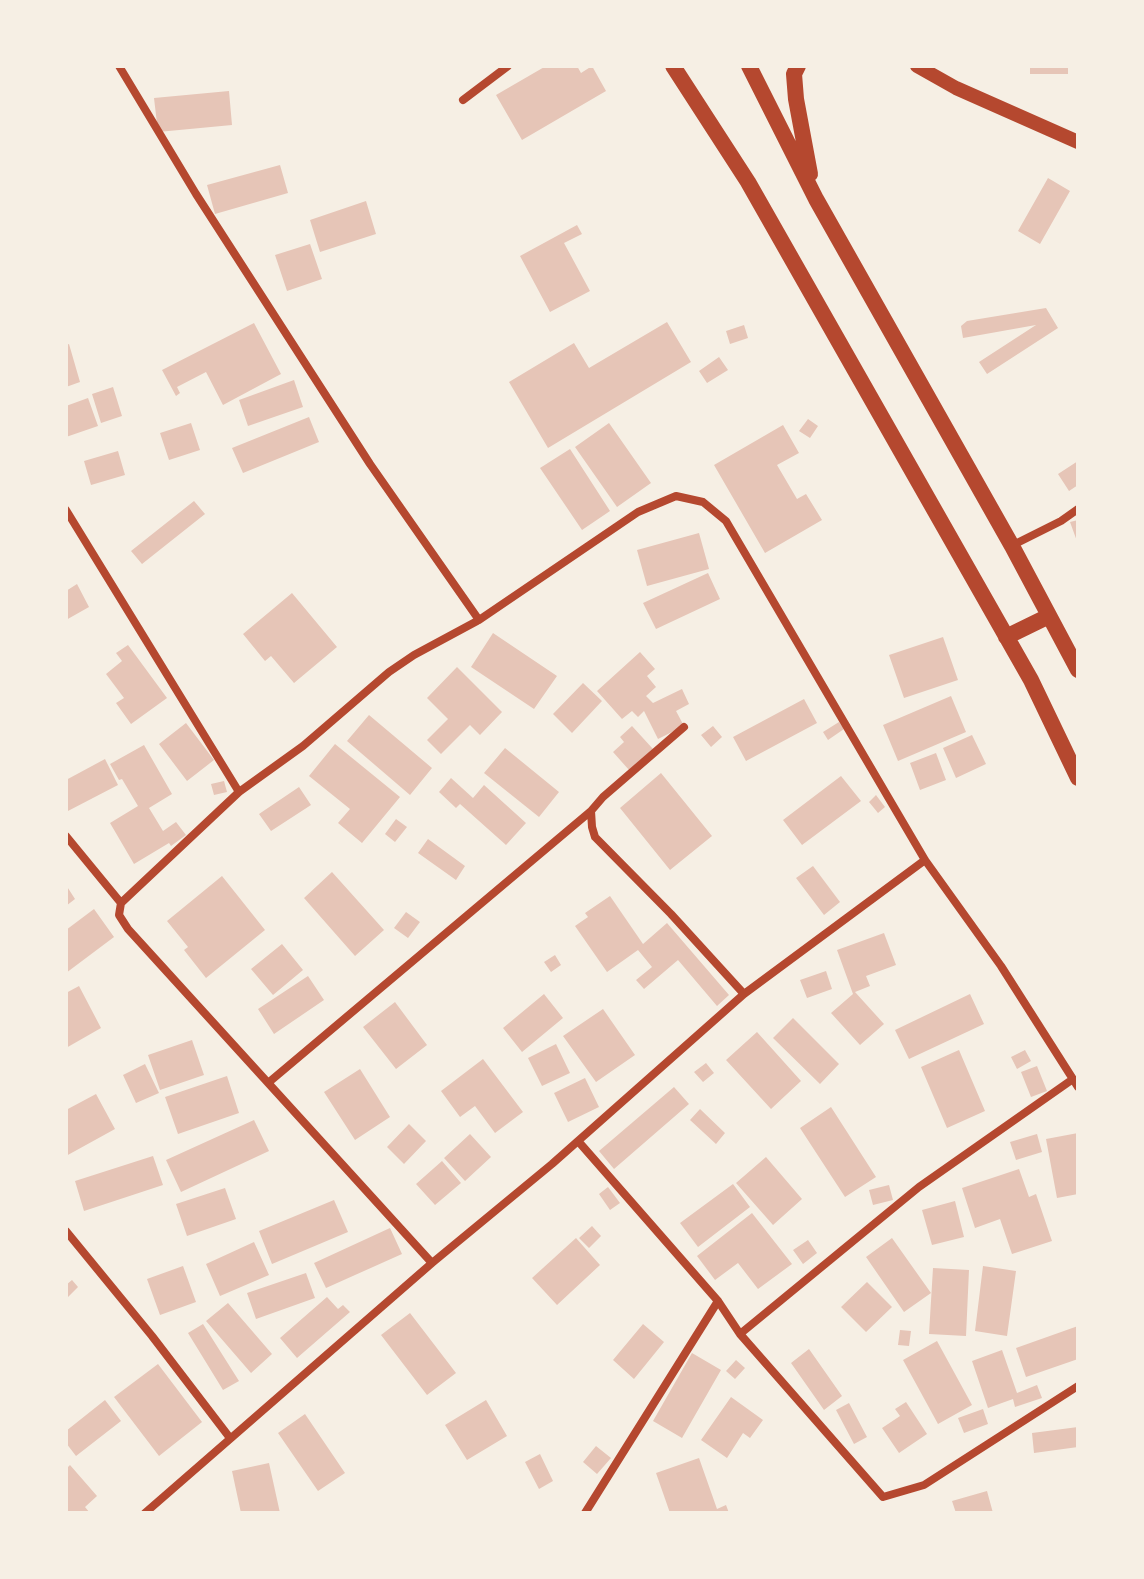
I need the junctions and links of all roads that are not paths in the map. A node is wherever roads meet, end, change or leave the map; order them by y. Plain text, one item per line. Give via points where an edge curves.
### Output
1 (119, 66) edge
2 (508, 66) edge
3 (673, 66) edge
4 (749, 66) edge
5 (798, 66) edge
6 (917, 66) edge
7 (463, 100) dead end
8 (1078, 142) edge
9 (816, 199) junction
10 (1078, 509) edge
11 (66, 510) edge
12 (1012, 546) junction
13 (1049, 616) junction
14 (479, 620) junction
15 (1006, 637) junction
16 (1078, 670) edge
17 (684, 727) dead end
18 (1078, 778) edge
19 (239, 792) junction
20 (591, 811) junction
21 (66, 836) edge
22 (925, 860) junction
23 (121, 903) junction
24 (744, 994) junction
25 (268, 1083) junction
26 (1075, 1083) edge
27 (578, 1141) junction
28 (66, 1231) edge
29 (432, 1263) junction
30 (718, 1301) junction
31 (740, 1334) junction
32 (1078, 1386) edge
33 (230, 1438) junction
34 (145, 1513) edge
35 (585, 1513) edge

1 - 14 street via 362,451
2 - 7 street
3 - 15 main road via 748,182
4 - 9 main road
5 - 9 main road via 796,99
6 - 8 street
9 - 12 main road
10 - 12 street
11 - 19 street
12 - 13 main road
13 - 15 main road
13 - 16 main road
14 - 19 street via 389,672 303,746
14 - 22 street via 638,512 676,496 703,502 726,521
15 - 18 main road
17 - 20 street
19 - 23 street
20 - 24 street via 595,837
20 - 25 street
21 - 23 street
22 - 24 street
22 - 26 street
23 - 25 street via 119,915 128,929
24 - 27 street
25 - 29 street
26 - 31 street via 919,1187
27 - 29 street
27 - 30 street
28 - 33 street
29 - 33 street
30 - 31 street
30 - 35 street
31 - 32 street via 883,1497 924,1485
33 - 34 street

